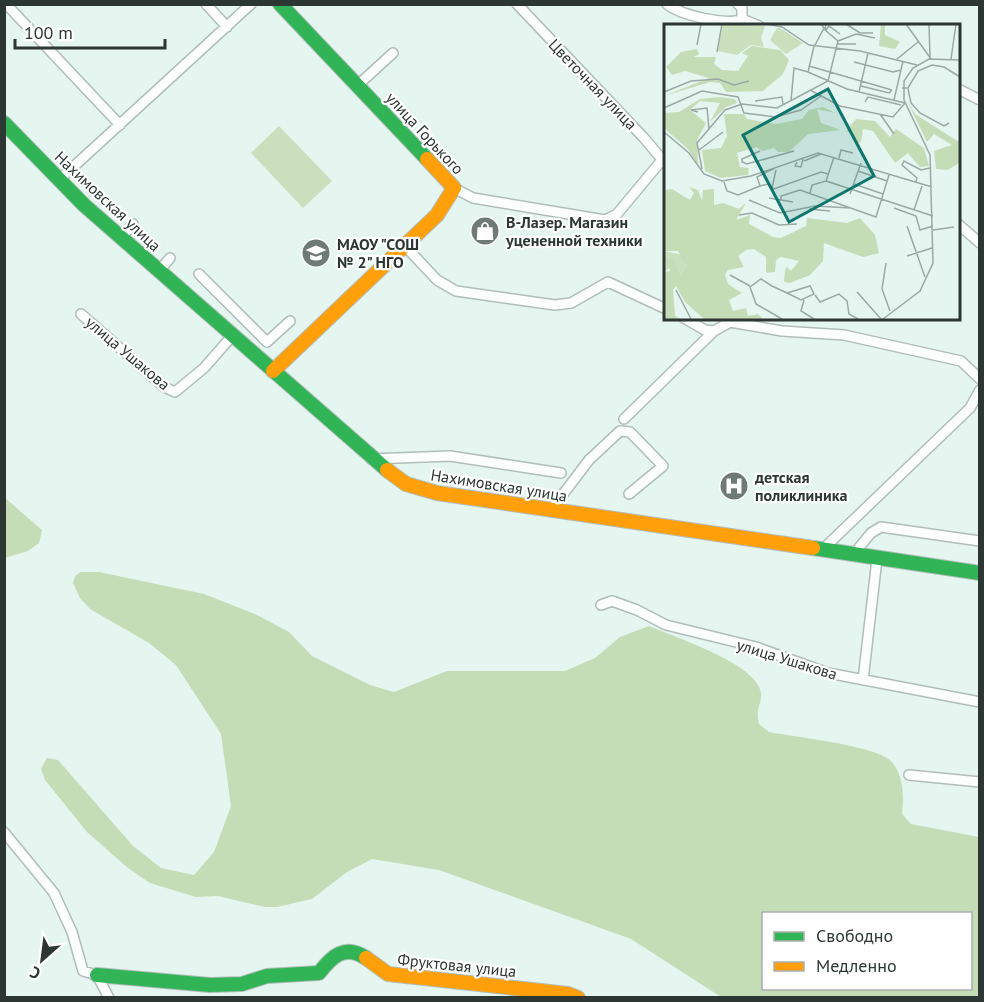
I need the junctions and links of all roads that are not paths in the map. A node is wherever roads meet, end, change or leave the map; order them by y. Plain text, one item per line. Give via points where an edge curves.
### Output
1 (6, 4) edge
2 (206, 4) edge
3 (251, 4) edge
4 (280, 4) edge
5 (517, 4) edge
6 (667, 4) edge
7 (738, 4) edge
8 (742, 19) junction
9 (754, 24) edge
10 (227, 27) junction
11 (393, 53) dead end
12 (358, 85) junction
13 (960, 90) edge
14 (980, 100) edge
15 (4, 123) edge
16 (120, 125) junction
17 (664, 162) edge
18 (59, 180) junction
19 (454, 188) junction
20 (133, 224) dead end
21 (960, 226) edge
22 (121, 238) junction
23 (980, 243) edge
24 (406, 247) junction
25 (170, 258) dead end
26 (159, 271) junction
27 (199, 274) dead end
28 (664, 308) edge
29 (81, 314) dead end
30 (688, 320) edge
31 (290, 321) dead end
32 (714, 331) junction
33 (232, 336) junction
34 (273, 371) junction
35 (980, 379) edge
36 (980, 390) edge
37 (624, 419) dead end
38 (370, 459) junction
39 (561, 473) dead end
40 (629, 495) dead end
41 (551, 510) junction
42 (980, 541) edge
43 (821, 551) junction
44 (852, 556) junction
45 (877, 559) junction
46 (980, 573) edge
47 (601, 606) dead end
48 (863, 680) junction
49 (980, 702) edge
50 (909, 775) dead end
51 (980, 782) edge
52 (4, 832) edge
53 (97, 975) junction
54 (109, 998) edge
55 (578, 998) edge

1 - 16 street
2 - 10 street
3 - 10 street
4 - 12 main road, улица Горького
5 - 17 street, Цветочная улица
6 - 8 street via 678,13 726,23
7 - 8 street
8 - 9 street
10 - 16 street
11 - 12 street
12 - 19 main road, улица Горького
13 - 14 street
15 - 18 main road, Нахимовская улица
16 - 18 street
17 - 19 street, улица Горького via 617,214 605,220 473,198
18 - 22 main road, Нахимовская улица
19 - 24 main road via 437,215
20 - 22 street
21 - 23 street
22 - 26 main road, Нахимовская улица
24 - 28 street via 437,280 456,291 555,305 571,303 608,282
24 - 34 main road
25 - 26 street
26 - 33 main road, Нахимовская улица
27 - 31 street via 267,342
29 - 33 street, улица Ушакова via 164,387 175,392 204,368
30 - 32 street
32 - 35 street via 730,322 782,331 844,335 961,361
32 - 37 street
33 - 34 main road, Нахимовская улица
34 - 38 main road, Нахимовская улица
36 - 43 street via 962,416
38 - 39 street via 450,456
38 - 41 main road, Нахимовская улица via 396,479 421,489
40 - 41 street via 663,466 630,432 620,431 589,460
41 - 43 main road, Нахимовская улица
42 - 44 street via 881,527
43 - 44 main road, Нахимовская улица
44 - 45 main road, Нахимовская улица
45 - 46 main road, Нахимовская улица
45 - 48 street
47 - 48 street, улица Ушакова via 612,601 666,625 756,647 828,673
48 - 49 street, улица Ушакова
50 - 51 street
52 - 53 street via 54,893 72,932 83,971
53 - 54 street
53 - 55 main road, Фруктовая улица via 242,984 267,976 319,973 330,958 343,951 358,953 388,974

